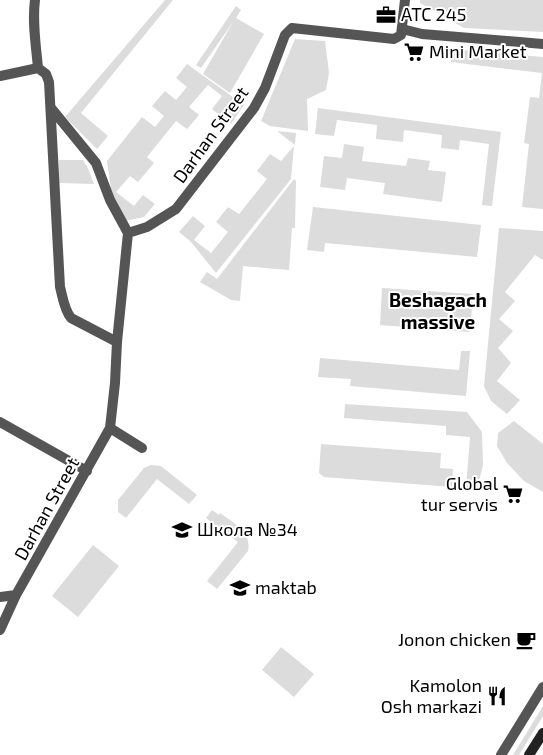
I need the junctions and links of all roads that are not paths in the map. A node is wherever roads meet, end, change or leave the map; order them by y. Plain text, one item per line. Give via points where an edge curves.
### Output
1 (35, 0) edge
2 (405, 0) edge
3 (402, 29) junction
4 (543, 44) edge
5 (38, 68) junction
6 (0, 76) edge
7 (51, 108) junction
8 (128, 233) junction
9 (117, 342) junction
10 (0, 422) edge
11 (110, 428) junction
12 (142, 448) dead end
13 (87, 471) junction
14 (16, 596) junction
15 (0, 597) edge
16 (0, 630) edge
17 (543, 687) edge
18 (543, 733) edge
19 (501, 755) edge
20 (529, 755) edge

1 - 5 street
2 - 3 street
3 - 4 street via 422,34
3 - 8 street, Darhan Street via 401,35 394,39 292,28 285,35 254,108 176,210 147,227
5 - 6 street
5 - 7 street via 48,78
7 - 8 street via 96,163 110,200
7 - 9 street via 60,287 64,306 72,318
8 - 9 street, Darhan Street
9 - 11 street, Darhan Street
10 - 13 street
11 - 12 street
11 - 13 street, Darhan Street
13 - 14 street, Darhan Street
14 - 15 street
14 - 16 street, Darhan Street
17 - 19 street
18 - 20 street

